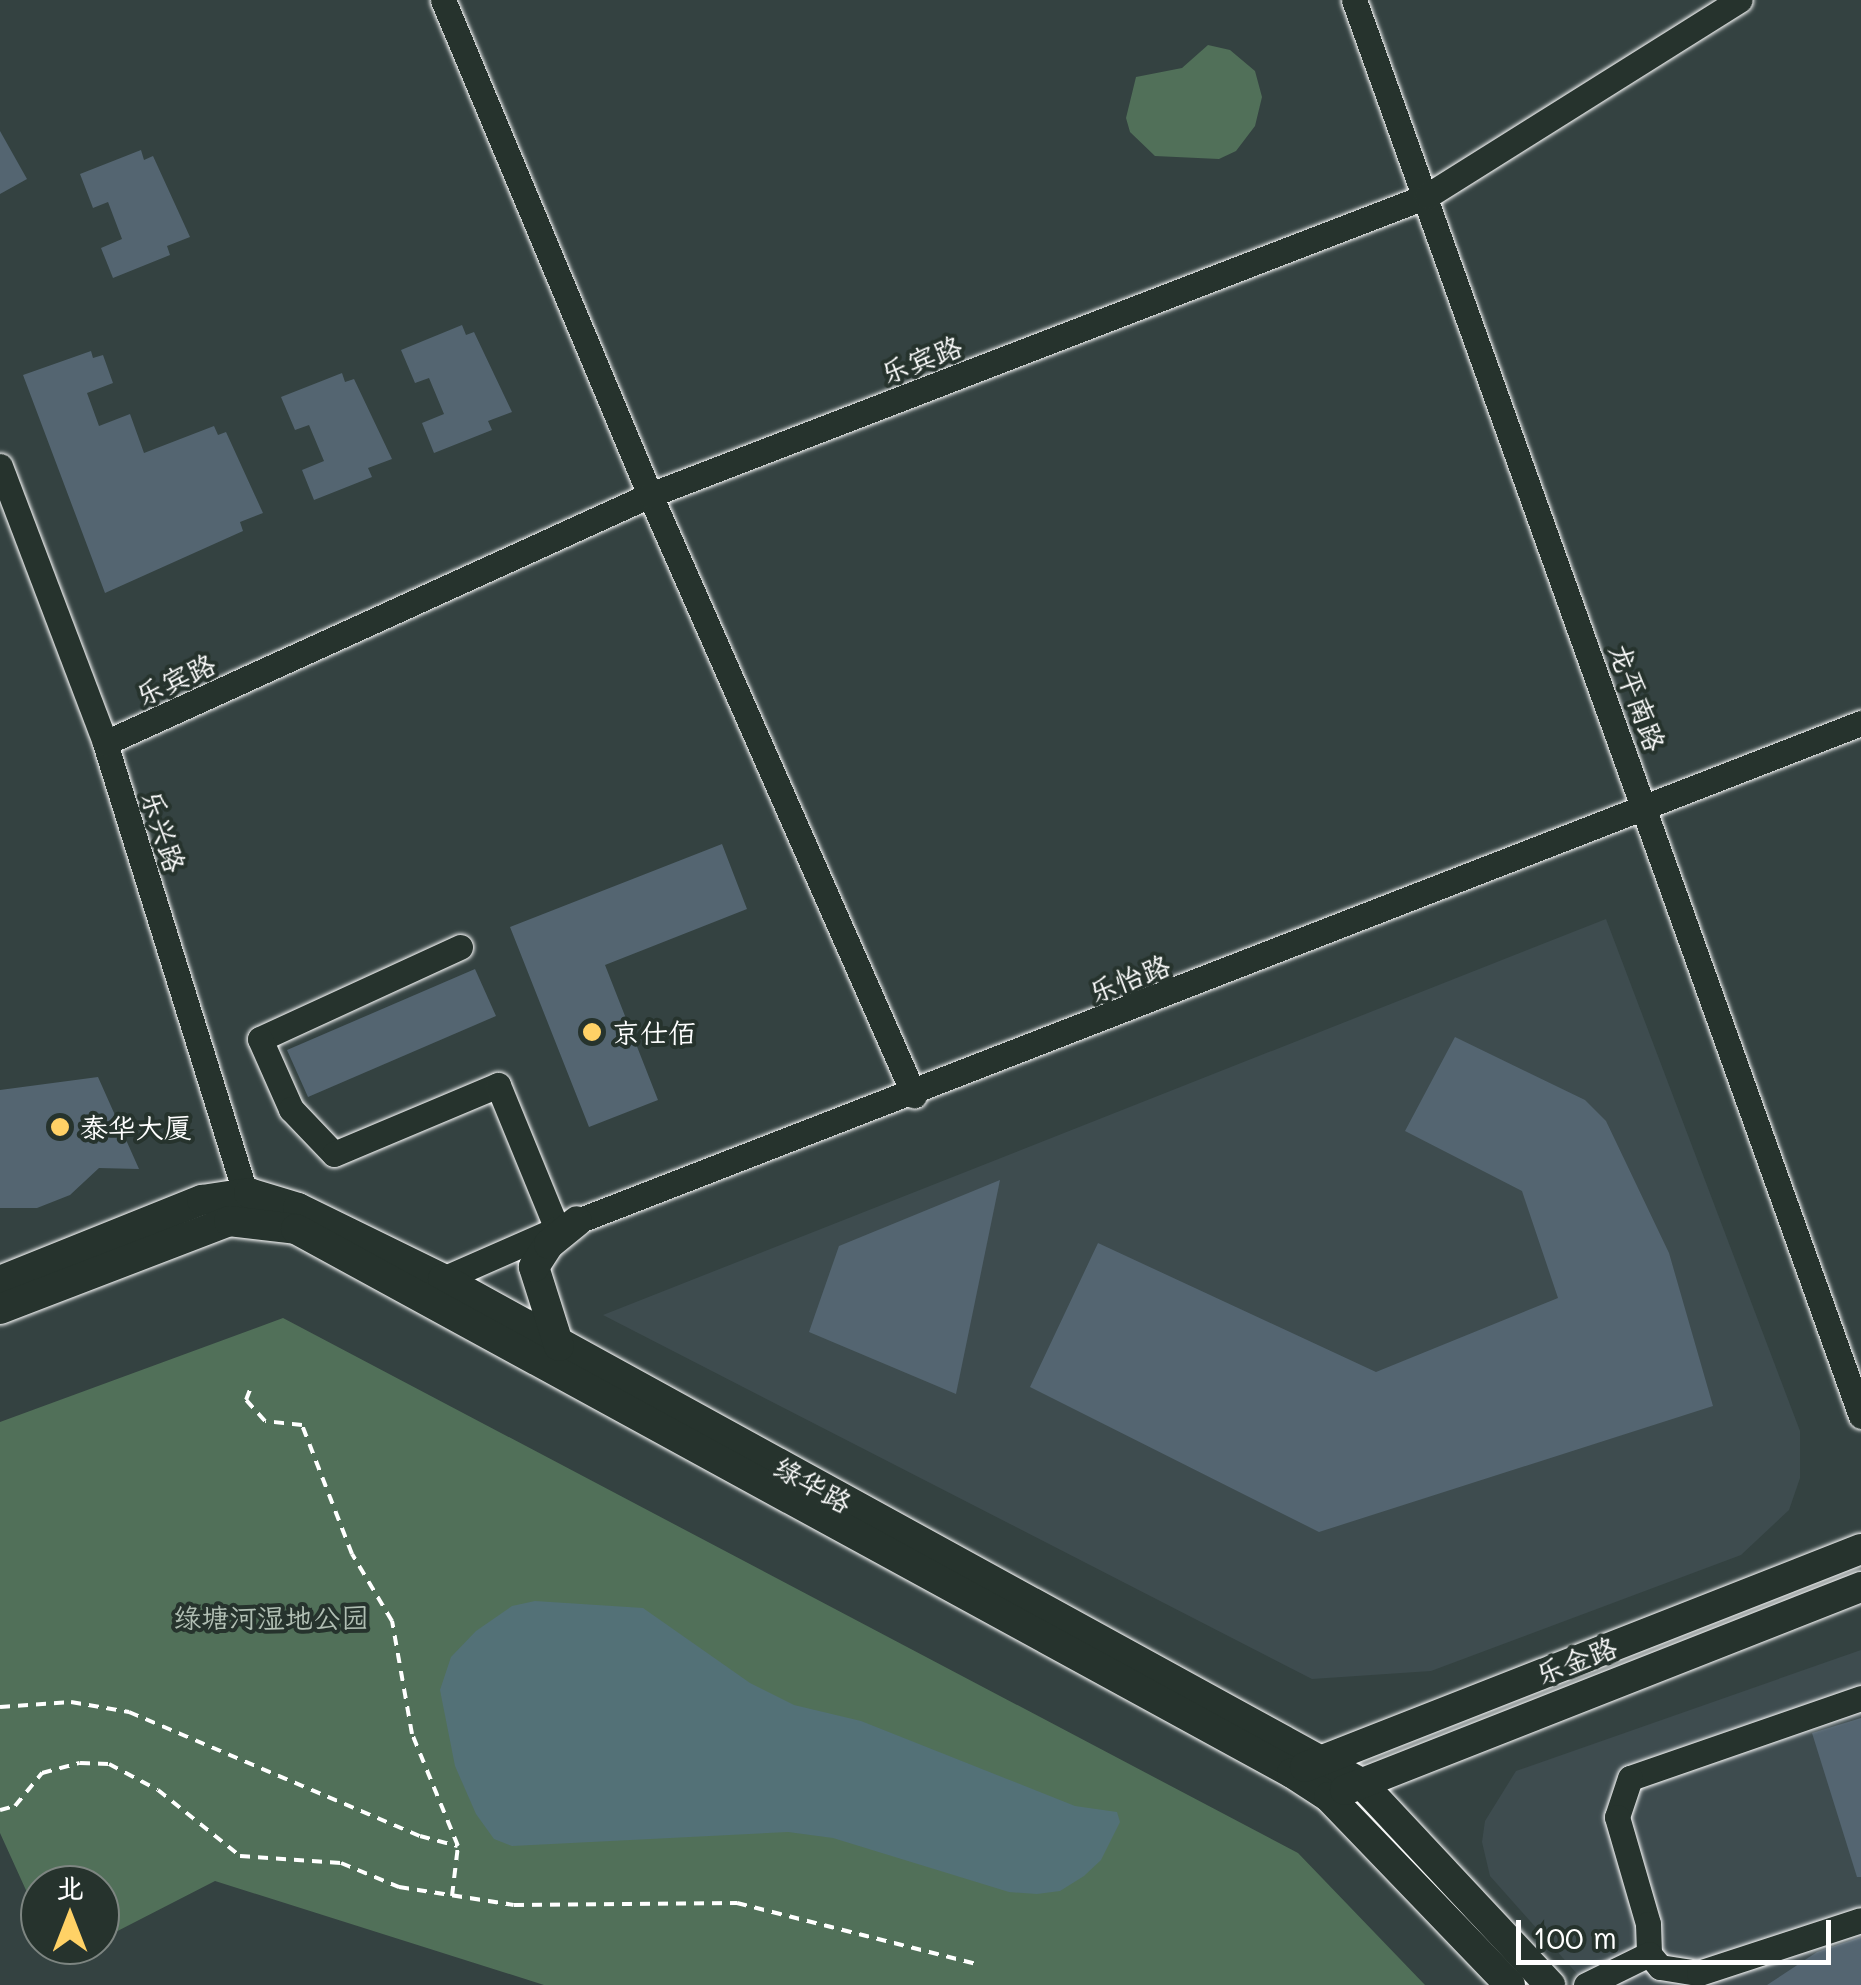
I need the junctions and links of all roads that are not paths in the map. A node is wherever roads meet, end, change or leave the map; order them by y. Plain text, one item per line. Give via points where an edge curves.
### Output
1 (444, 0) edge
2 (1354, 0) edge
3 (1740, 0) edge
4 (1427, 196) junction
5 (0, 466) edge
6 (650, 495) junction
7 (1861, 723) edge
8 (105, 743) junction
9 (1646, 808) junction
10 (460, 947) dead end
11 (914, 1094) junction
12 (251, 1207) junction
13 (567, 1225) junction
14 (0, 1281) edge
15 (435, 1290) junction
16 (0, 1309) edge
17 (559, 1346) junction
18 (1861, 1416) edge
19 (1861, 1548) edge
20 (1861, 1587) edge
21 (1861, 1698) edge
22 (1305, 1767) junction
23 (1361, 1784) junction
24 (1329, 1797) junction
25 (1861, 1920) edge
26 (1649, 1954) junction
27 (1510, 1985) edge
28 (1550, 1985) edge
29 (1586, 1985) edge

1 - 6 street
2 - 4 street, 龙平南路
3 - 4 street, 乐宾路
4 - 6 street, 乐宾路
4 - 9 street, 龙平南路
5 - 8 street, 乐兴路
6 - 8 street, 乐宾路
6 - 11 street
7 - 9 street, 乐怡路
8 - 12 street, 乐兴路
9 - 11 street, 乐怡路
9 - 18 street, 龙平南路
10 - 13 street via 260,1039 291,1109 334,1154 498,1085
11 - 13 street, 乐怡路
12 - 14 main road, 绿华路 via 202,1200
12 - 15 main road, 绿华路 via 298,1208
12 - 16 main road, 绿华路
13 - 15 street, 乐怡路
13 - 17 main road via 534,1267
15 - 17 main road, 绿华路
15 - 22 main road, 绿华路
17 - 22 main road, 绿华路
19 - 22 main road, 乐金路
20 - 23 main road, 乐金路
21 - 26 street via 1630,1778 1617,1817 1648,1924
22 - 23 main road, 绿华路
22 - 24 main road, 绿华路
23 - 24 main road, 乐金路
23 - 28 main road, 绿华路
24 - 27 main road, 绿华路
25 - 26 street via 1699,1974 1660,1966
26 - 29 street

